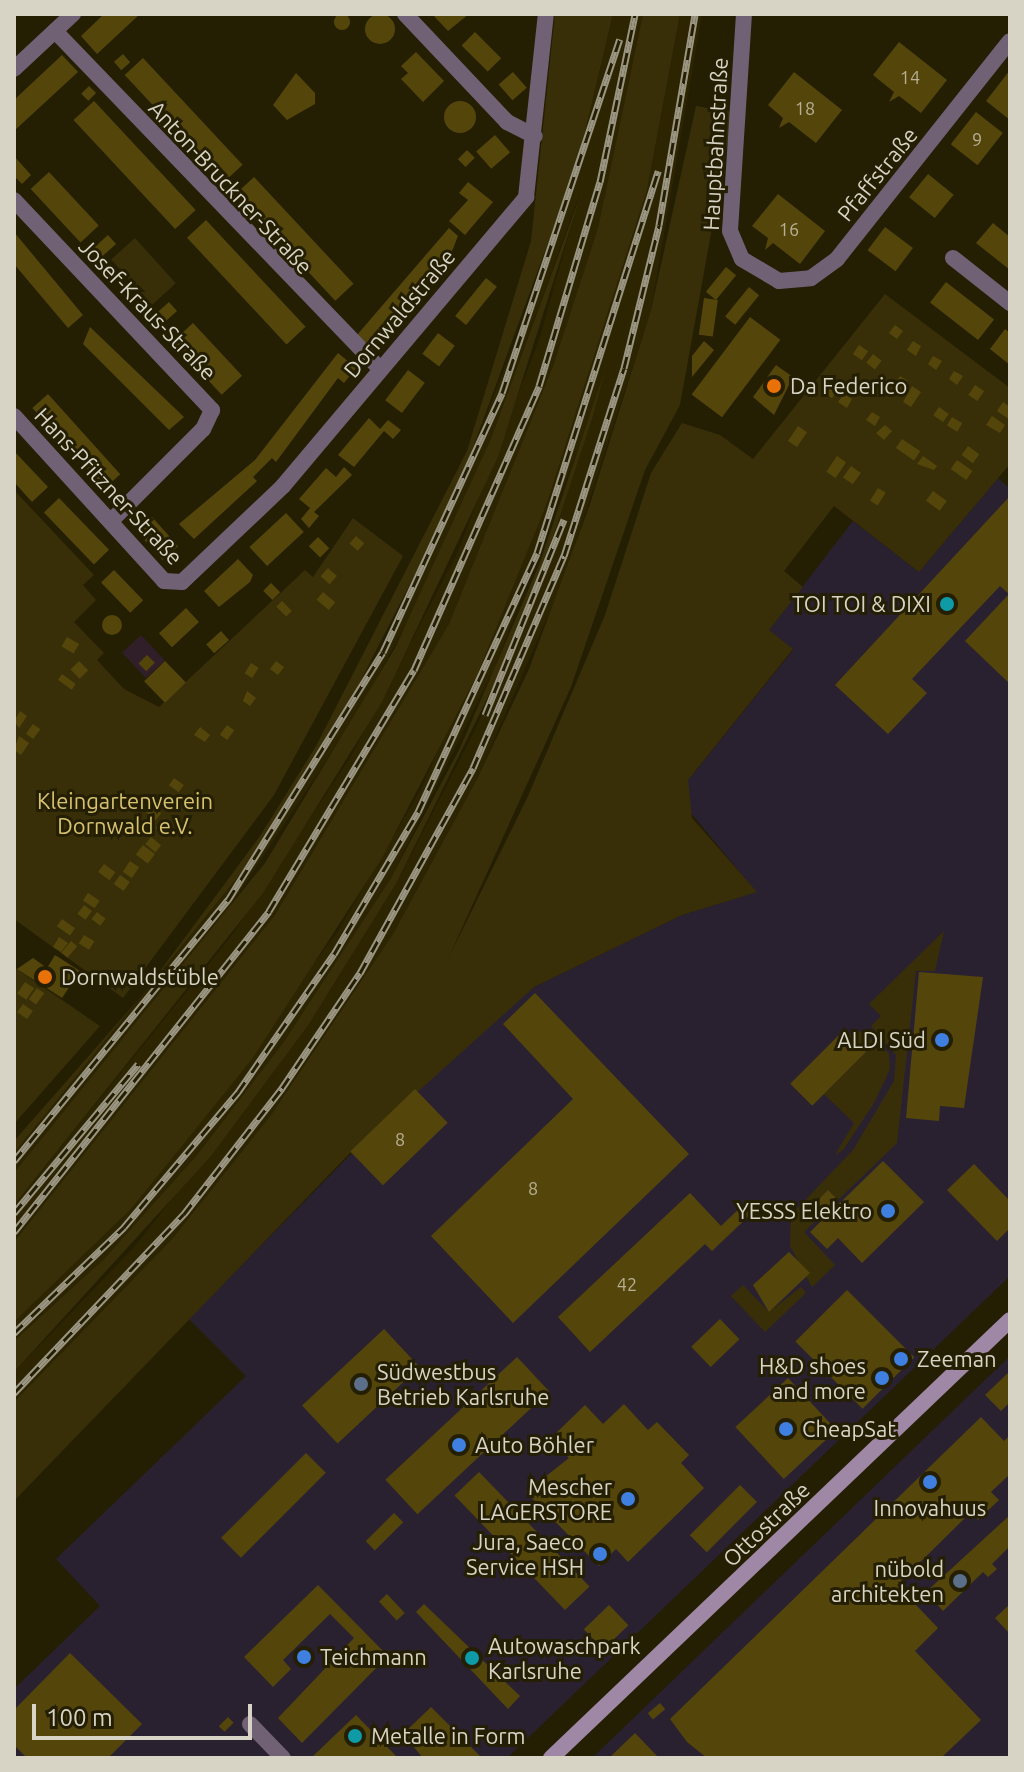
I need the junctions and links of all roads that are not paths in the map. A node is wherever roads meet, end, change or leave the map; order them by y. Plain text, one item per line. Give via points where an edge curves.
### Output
1 (73, 14) edge
2 (405, 14) edge
3 (546, 14) edge
4 (744, 14) edge
5 (55, 31) junction
6 (1010, 41) edge
7 (14, 69) edge
8 (535, 136) junction
9 (14, 200) edge
10 (953, 258) dead end
11 (752, 269) joint
12 (1010, 303) edge
13 (380, 369) junction
14 (14, 416) edge
15 (112, 520) junction
16 (173, 585) joint
17 (1010, 1320) edge
18 (250, 1724) dead end
19 (283, 1758) edge
20 (551, 1758) edge

1 - 5 street
2 - 8 street via 512,127
3 - 8 street, Dornwaldstraße
4 - 11 street, Hauptbahnstraße via 730,231
5 - 7 street
5 - 13 street, Anton-Bruckner-Straße
6 - 11 street, Pfaffstraße via 825,271 793,282
8 - 13 street, Dornwaldstraße via 526,197
9 - 15 street, Josef-Kraus-Straße via 212,410 203,429
10 - 12 street
13 - 16 street, Dornwaldstraße via 283,486
14 - 15 street, Hans-Pfitzner-Straße
15 - 16 street, Hans-Pfitzner-Straße
17 - 20 main road, Ottostraße
18 - 19 street

